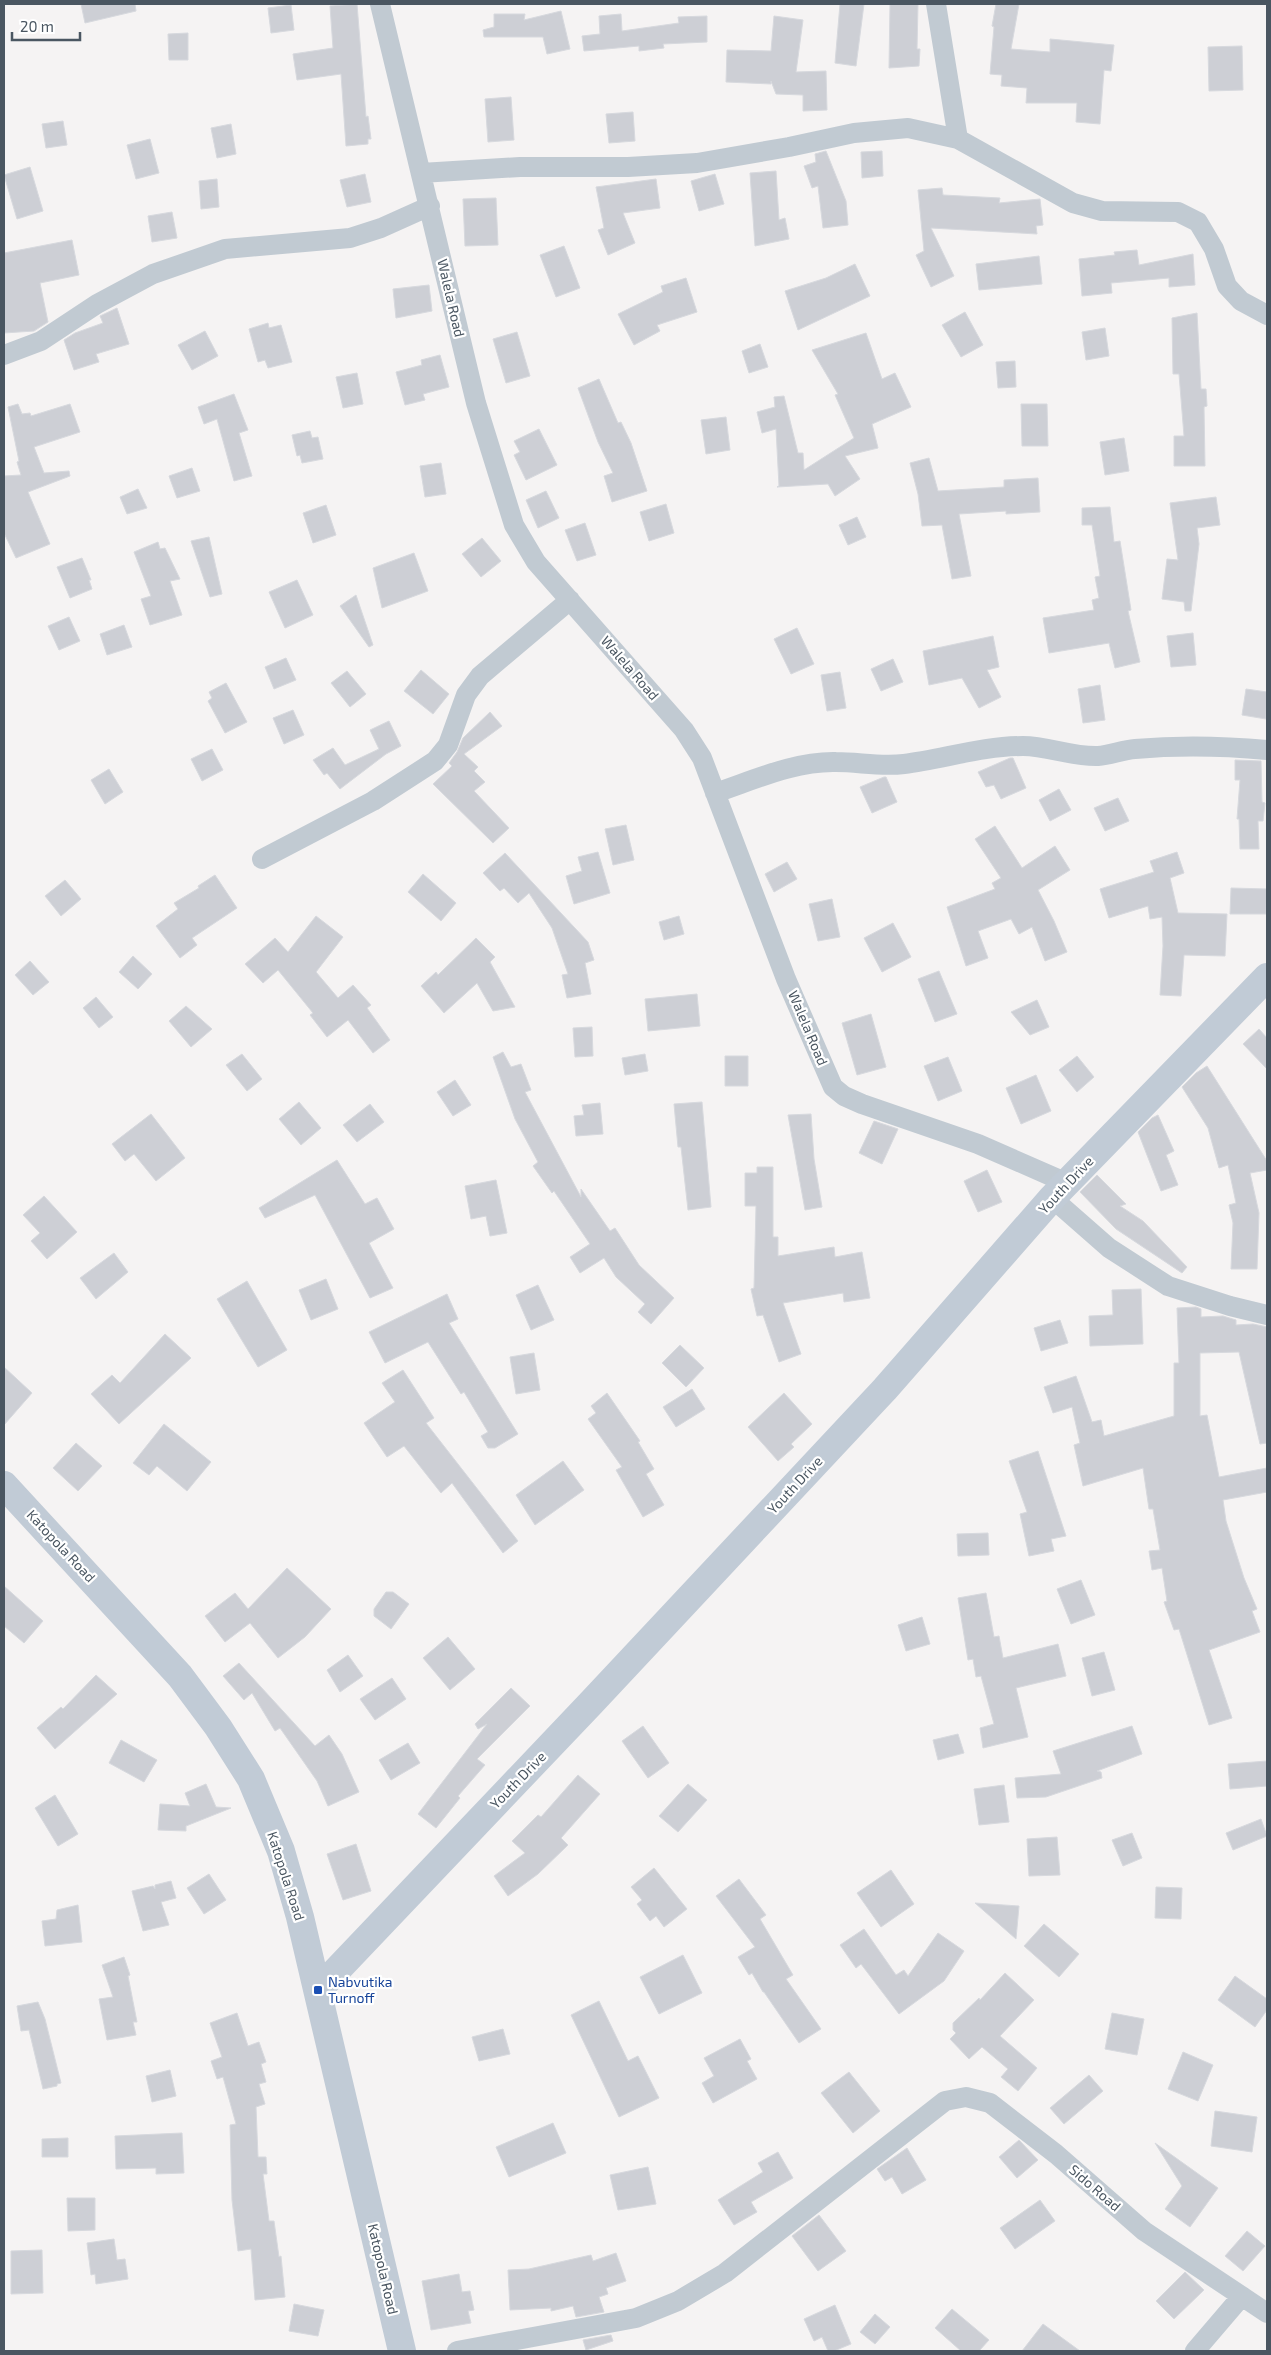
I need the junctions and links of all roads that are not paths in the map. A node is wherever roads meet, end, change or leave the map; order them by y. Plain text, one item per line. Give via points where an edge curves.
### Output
1 (380, 4) edge
2 (936, 4) edge
3 (958, 139) junction
4 (421, 173) junction
5 (430, 206) junction
6 (1267, 315) edge
7 (4, 355) edge
8 (570, 600) junction
9 (1267, 750) edge
10 (715, 793) junction
11 (262, 859) dead end
12 (1267, 977) edge
13 (1060, 1191) junction
14 (1267, 1315) edge
15 (4, 1485) edge
16 (318, 1990) junction
17 (1242, 2296) junction
18 (1267, 2313) edge
19 (402, 2351) edge
20 (456, 2351) edge
21 (1195, 2351) edge

1 - 4 street, Walela Road
2 - 3 street
3 - 4 street via 908,128 854,133 698,162
3 - 6 street via 1073,203 1102,211 1178,212 1198,222 1214,249 1227,286 1241,301
4 - 5 street, Walela Road
5 - 7 street via 350,238 225,249 153,274 97,304 41,341
5 - 8 street, Walela Road via 476,402 514,525 536,562
8 - 10 street, Walela Road via 684,730 702,758
8 - 11 street via 480,676 466,695 448,745 435,761 373,801
9 - 10 street via 1208,745 1133,749 1098,756 1049,748 1001,747 902,765 866,766 835,762 797,766
10 - 13 street, Walela Road via 786,979 833,1087 862,1104 978,1144
12 - 13 street, Youth Drive
13 - 14 street, Walela Road via 1109,1248 1168,1286
13 - 16 street, Youth Drive via 885,1388
15 - 16 street, Katopola Road via 180,1676 251,1779 281,1851
16 - 19 street, Katopola Road
17 - 18 street, Sido Road
17 - 20 street, Sido Road via 1144,2231 1056,2154 990,2103 966,2097 945,2102 725,2273 678,2301 636,2318
17 - 21 street

